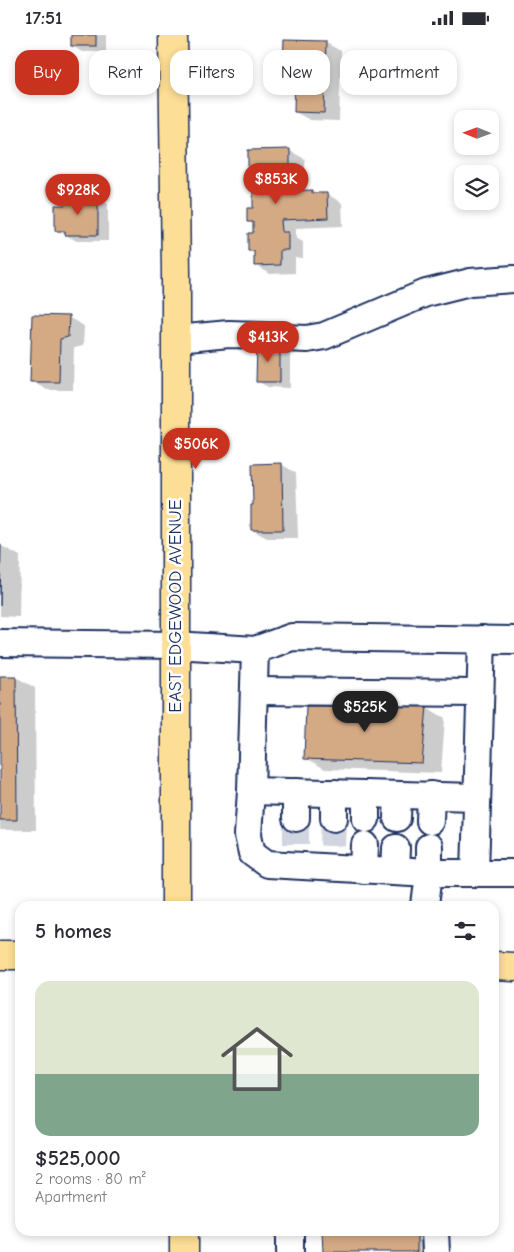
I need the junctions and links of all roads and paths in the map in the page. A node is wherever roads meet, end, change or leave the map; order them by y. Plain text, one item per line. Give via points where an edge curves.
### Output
1 (173, 35) edge
2 (514, 279) edge
3 (176, 339) junction
4 (482, 639) junction
5 (514, 640) edge
6 (0, 643) edge
7 (175, 645) junction
8 (255, 650) junction
9 (254, 691) junction
10 (480, 693) junction
11 (251, 791) junction
12 (296, 792) junction
13 (431, 795) junction
14 (477, 797) junction
15 (296, 818) tunnel mouth
16 (430, 821) dead end
17 (365, 832) junction
18 (429, 847) dead end
19 (429, 873) junction
20 (475, 873) junction
21 (514, 873) edge
22 (176, 901) edge
23 (426, 901) edge
24 (0, 955) edge
25 (15, 955) edge
26 (499, 966) edge
27 (514, 967) edge
28 (184, 1236) edge
29 (290, 1236) edge
30 (435, 1236) edge
31 (184, 1252) edge
32 (290, 1252) edge
33 (436, 1252) edge

1 - 3 main road, EAST EDGEWOOD AVENUE
2 - 3 lane via 442,288 324,336 307,339 229,334
3 - 7 main road, EAST EDGEWOOD AVENUE
4 - 5 lane
4 - 8 lane via 292,637
4 - 10 lane
6 - 7 lane
7 - 8 lane
7 - 22 main road, EAST EDGEWOOD AVENUE
8 - 9 lane
9 - 10 lane
9 - 11 lane
10 - 14 lane
11 - 12 lane
11 - 17 lane via 248,835 252,853 267,865 296,855 332,857
12 - 15 lane
12 - 17 lane via 334,805
13 - 14 lane
13 - 16 lane
13 - 17 lane via 397,807
14 - 20 lane
17 - 19 lane via 396,860
18 - 19 lane
19 - 20 lane
19 - 23 lane
20 - 21 lane
24 - 25 main road
26 - 27 main road
28 - 31 main road
29 - 32 lane
30 - 33 lane

